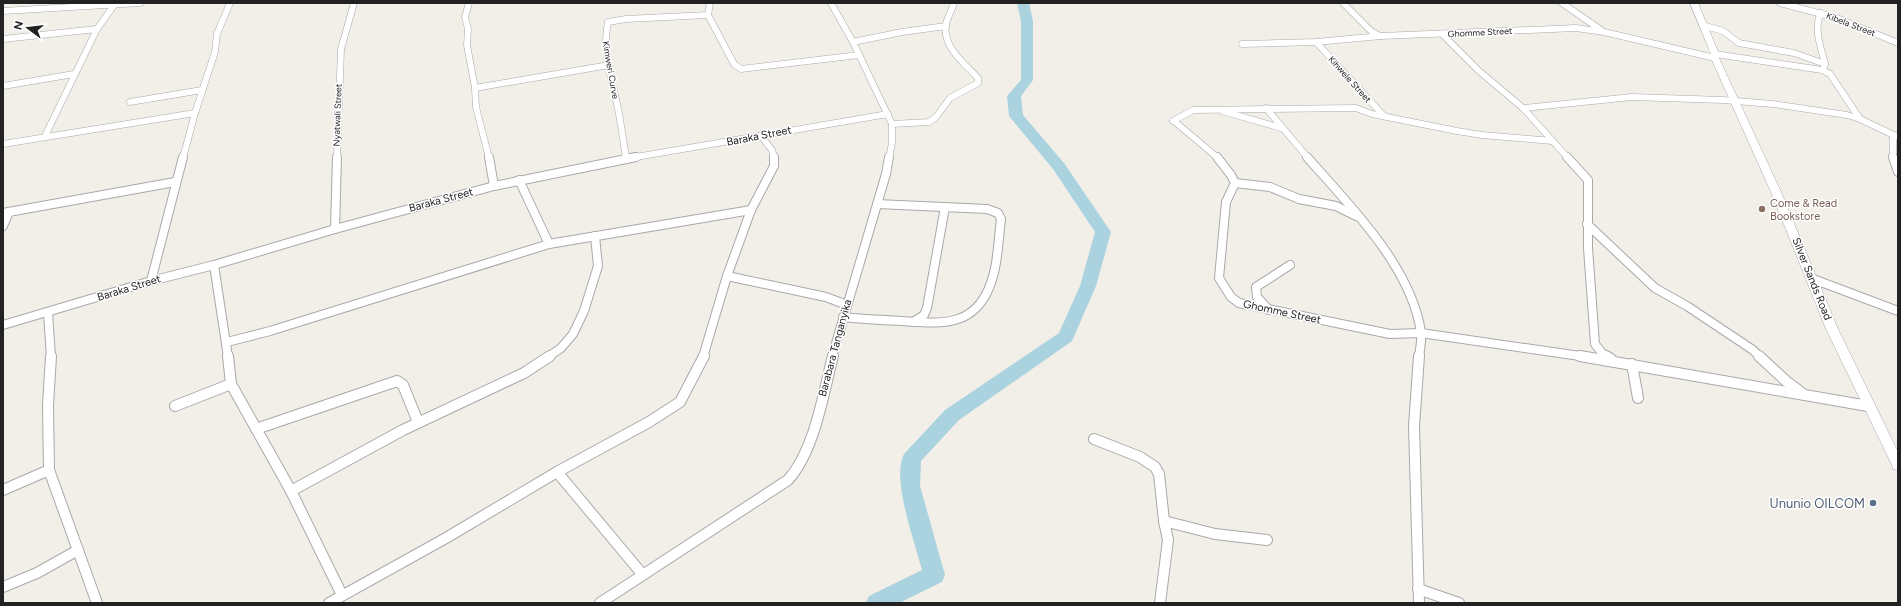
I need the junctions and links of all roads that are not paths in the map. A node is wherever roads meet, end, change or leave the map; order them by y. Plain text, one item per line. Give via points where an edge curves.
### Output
1 (140, 3) edge
2 (230, 3) edge
3 (354, 3) edge
4 (469, 3) edge
5 (710, 3) edge
6 (831, 3) edge
7 (954, 3) edge
8 (1343, 3) edge
9 (1562, 3) edge
10 (1694, 3) edge
11 (1780, 3) edge
12 (115, 4) junction
13 (3, 11) edge
14 (1821, 13) junction
15 (708, 15) junction
16 (1837, 18) junction
17 (1818, 21) junction
18 (1702, 25) junction
19 (946, 26) junction
20 (97, 29) junction
21 (1604, 32) junction
22 (1442, 34) junction
23 (1381, 36) junction
24 (3, 39) edge
25 (853, 42) junction
26 (1316, 42) junction
27 (1897, 42) edge
28 (1242, 44) dead end
29 (859, 55) junction
30 (1715, 56) junction
31 (609, 66) junction
32 (1823, 67) junction
33 (74, 74) junction
34 (3, 86) edge
35 (475, 88) junction
36 (202, 90) junction
37 (1733, 99) junction
38 (130, 102) dead end
39 (1266, 108) junction
40 (1523, 108) junction
41 (1217, 109) junction
42 (195, 113) junction
43 (888, 114) junction
44 (1384, 116) junction
45 (1860, 119) junction
46 (892, 124) junction
47 (1281, 128) junction
48 (45, 136) junction
49 (761, 136) junction
50 (1895, 136) edge
51 (1552, 141) junction
52 (3, 144) edge
53 (626, 159) junction
54 (1898, 172) edge
55 (519, 180) junction
56 (176, 182) junction
57 (1235, 183) junction
58 (494, 186) junction
59 (877, 204) junction
60 (945, 207) junction
61 (751, 210) junction
62 (6, 213) edge
63 (1361, 219) junction
64 (1588, 224) junction
65 (3, 226) edge
66 (335, 229) junction
67 (594, 236) junction
68 (549, 244) junction
69 (214, 265) junction
70 (1290, 265) dead end
71 (727, 276) junction
72 (1813, 280) junction
73 (151, 281) junction
74 (847, 305) junction
75 (1269, 310) junction
76 (1898, 311) edge
77 (48, 313) junction
78 (843, 317) junction
79 (913, 322) junction
80 (3, 325) edge
81 (1421, 332) junction
82 (227, 342) junction
83 (1616, 361) junction
84 (1632, 364) junction
85 (231, 384) junction
86 (1803, 394) junction
87 (1638, 398) dead end
88 (175, 406) dead end
89 (1868, 406) junction
90 (418, 422) junction
91 (256, 429) junction
92 (1094, 439) dead end
93 (1895, 454) edge
94 (1898, 465) edge
95 (49, 470) junction
96 (557, 472) junction
97 (3, 490) edge
98 (291, 491) junction
99 (1164, 521) junction
100 (1267, 540) dead end
101 (78, 550) junction
102 (643, 575) junction
103 (3, 588) edge
104 (1418, 589) junction
105 (342, 595) junction
106 (97, 603) edge
107 (329, 603) edge
108 (600, 603) edge
109 (1160, 603) edge
110 (1419, 603) edge
111 (1459, 603) edge

1 - 12 street
2 - 36 street via 217,34 215,52
3 - 66 street, Nyatwali Street via 341,49
4 - 35 street via 465,17
5 - 15 street
6 - 25 street, Barabara Tanganyika
7 - 19 street
8 - 23 street via 1371,32
9 - 21 street
10 - 18 street, Silver Sands Road
11 - 14 street, Kibela Street
12 - 13 street
12 - 20 street
14 - 16 street, Kibela Street
14 - 17 street
15 - 29 street via 734,64 741,69
15 - 31 street, Kimweri Curve via 608,22 605,31
16 - 17 street
16 - 27 street, Kibela Street
17 - 32 street
18 - 30 street, Silver Sands Road
18 - 32 street via 1723,30 1739,43 1794,53
19 - 25 street
19 - 46 street via 950,49 978,78 978,83 950,98 936,117 928,122
20 - 24 street
20 - 33 street
21 - 22 street, Ghomme Street via 1561,28
21 - 30 street, Ghomme Street
22 - 23 street, Ghomme Street
22 - 40 street via 1479,71
23 - 26 street, Ghomme Street
25 - 29 street, Barabara Tanganyika
26 - 28 street, Ghomme Street
26 - 44 street, Kihwele Street
29 - 43 street, Barabara Tanganyika
30 - 32 street, Ghomme Street
30 - 37 street, Silver Sands Road
31 - 35 street
31 - 53 street, Kimweri Curve
32 - 45 street
33 - 34 street
33 - 48 street
35 - 58 street via 476,107
36 - 38 street
36 - 42 street
37 - 40 street via 1600,99
37 - 45 street
37 - 72 street, Silver Sands Road
39 - 41 street
39 - 44 street via 1356,108
39 - 47 street
40 - 51 street
41 - 47 street
41 - 57 street via 1193,110 1174,121 1220,160
42 - 48 street
42 - 56 street
43 - 46 street, Barabara Tanganyika
43 - 49 street, Baraka Street
44 - 51 street via 1482,136
45 - 50 street
46 - 59 street, Barabara Tanganyika via 892,143
47 - 63 street
48 - 52 street
49 - 53 street, Baraka Street
49 - 61 street via 773,151 774,166
50 - 54 street via 1893,157
51 - 64 street via 1588,180
53 - 55 street, Baraka Street
55 - 58 street, Baraka Street
55 - 68 street
56 - 62 street
56 - 73 street
57 - 63 street via 1270,187 1299,199 1336,206
57 - 75 street, Ghomme Street via 1226,202 1219,278 1231,297 1239,303
58 - 66 street, Baraka Street
59 - 60 street
59 - 74 street, Barabara Tanganyika
60 - 79 street via 927,308 924,315
60 - 79 street via 987,209 998,213 1001,219 994,271 989,288 980,304 967,316 944,324
61 - 67 street
61 - 71 street
62 - 65 street
63 - 81 street via 1408,288
64 - 83 street via 1595,344 1602,353
64 - 86 street via 1655,288 1753,350
66 - 69 street, Baraka Street
67 - 68 street
67 - 90 street via 598,266 583,317 563,346 546,360
68 - 82 street
69 - 73 street, Baraka Street
69 - 82 street
70 - 75 street via 1256,287 1257,298
71 - 74 street via 826,297
71 - 96 street via 703,358 680,402 649,422
72 - 76 street
72 - 89 street, Silver Sands Road via 1832,329
73 - 77 street, Baraka Street
74 - 78 street, Barabara Tanganyika
75 - 81 street, Ghomme Street via 1390,334
77 - 80 street, Baraka Street
77 - 95 street via 51,353 48,405
78 - 79 street
78 - 102 street, Barabara Tanganyika via 812,434 798,469 788,480 761,499
81 - 83 street, Ghomme Street
81 - 104 street via 1414,426
82 - 85 street
83 - 84 street, Ghomme Street
84 - 86 street, Ghomme Street
84 - 87 street
85 - 88 street
85 - 91 street
86 - 89 street, Ghomme Street
89 - 93 street, Silver Sands Road
90 - 91 street via 403,385 397,381
90 - 98 street
91 - 98 street
92 - 99 street via 1145,459 1157,469
93 - 94 street, Silver Sands Road
95 - 97 street
95 - 101 street
96 - 102 street
96 - 105 street via 446,538
98 - 105 street
99 - 100 street via 1232,538
99 - 109 street via 1168,540
101 - 103 street
101 - 106 street
102 - 108 street, Barabara Tanganyika
104 - 110 street
104 - 111 street
105 - 107 street

